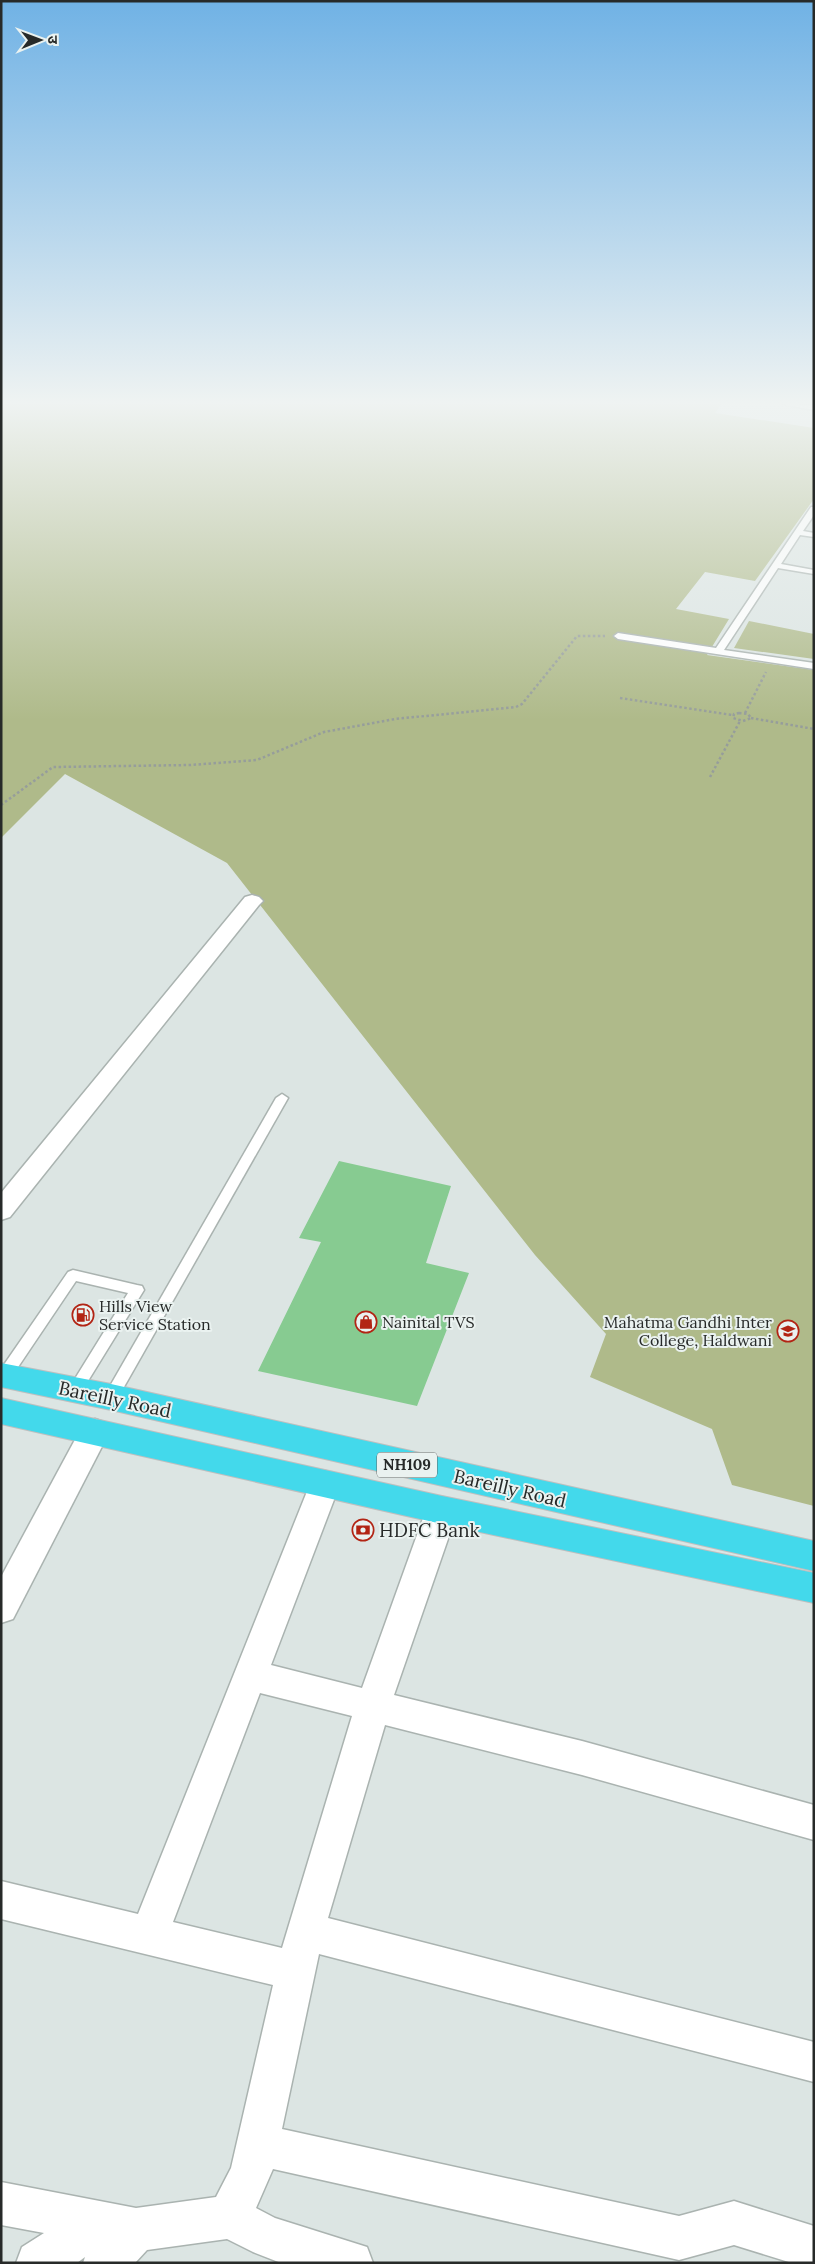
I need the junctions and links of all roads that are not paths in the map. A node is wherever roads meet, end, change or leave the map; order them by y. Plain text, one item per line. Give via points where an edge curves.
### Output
1 (814, 509) edge
2 (798, 532) junction
3 (814, 535) edge
4 (776, 565) junction
5 (814, 572) edge
6 (618, 636) road end
7 (718, 652) junction
8 (814, 666) edge
9 (252, 902) dead end
10 (282, 1098) dead end
11 (1, 1211) edge
12 (3, 1375) edge
13 (75, 1390) junction
14 (111, 1397) junction
15 (1, 1411) edge
16 (95, 1431) junction
17 (454, 1476) junction
18 (325, 1484) junction
19 (442, 1510) junction
20 (814, 1556) edge
21 (814, 1588) edge
22 (1, 1609) edge
23 (249, 1675) junction
24 (372, 1705) junction
25 (814, 1823) edge
26 (1, 1900) edge
27 (305, 1931) junction
28 (148, 1936) junction
29 (295, 1971) junction
30 (814, 2062) edge
31 (258, 2146) junction
32 (1, 2203) edge
33 (229, 2217) junction
34 (113, 2239) edge
35 (814, 2248) edge
36 (38, 2263) edge
37 (351, 2263) edge

1 - 2 lane
2 - 3 lane
2 - 4 lane
4 - 5 lane
4 - 7 lane
6 - 7 lane
7 - 8 lane
9 - 11 street
10 - 14 lane
12 - 13 highway, Bareilly Road / NH109
12 - 13 lane via 73,1275 137,1290
13 - 14 highway, Bareilly Road / NH109
14 - 16 highway
14 - 17 highway, Bareilly Road / NH109
15 - 16 highway, Bareilly Road / NH109
16 - 18 highway, Bareilly Road / NH109
16 - 22 street
17 - 19 highway
17 - 20 highway, Bareilly Road / NH109
18 - 19 highway, Bareilly Road / NH109
18 - 23 street
19 - 21 highway, Bareilly Road / NH109
19 - 24 street
23 - 24 street
23 - 28 street
24 - 25 street via 582,1758
24 - 27 street
26 - 28 street
27 - 29 street
27 - 30 street
28 - 29 street
29 - 31 street
31 - 33 street via 251,2174
31 - 35 street via 679,2238 734,2223
32 - 34 street
33 - 34 street
33 - 37 street via 268,2237
34 - 36 street

